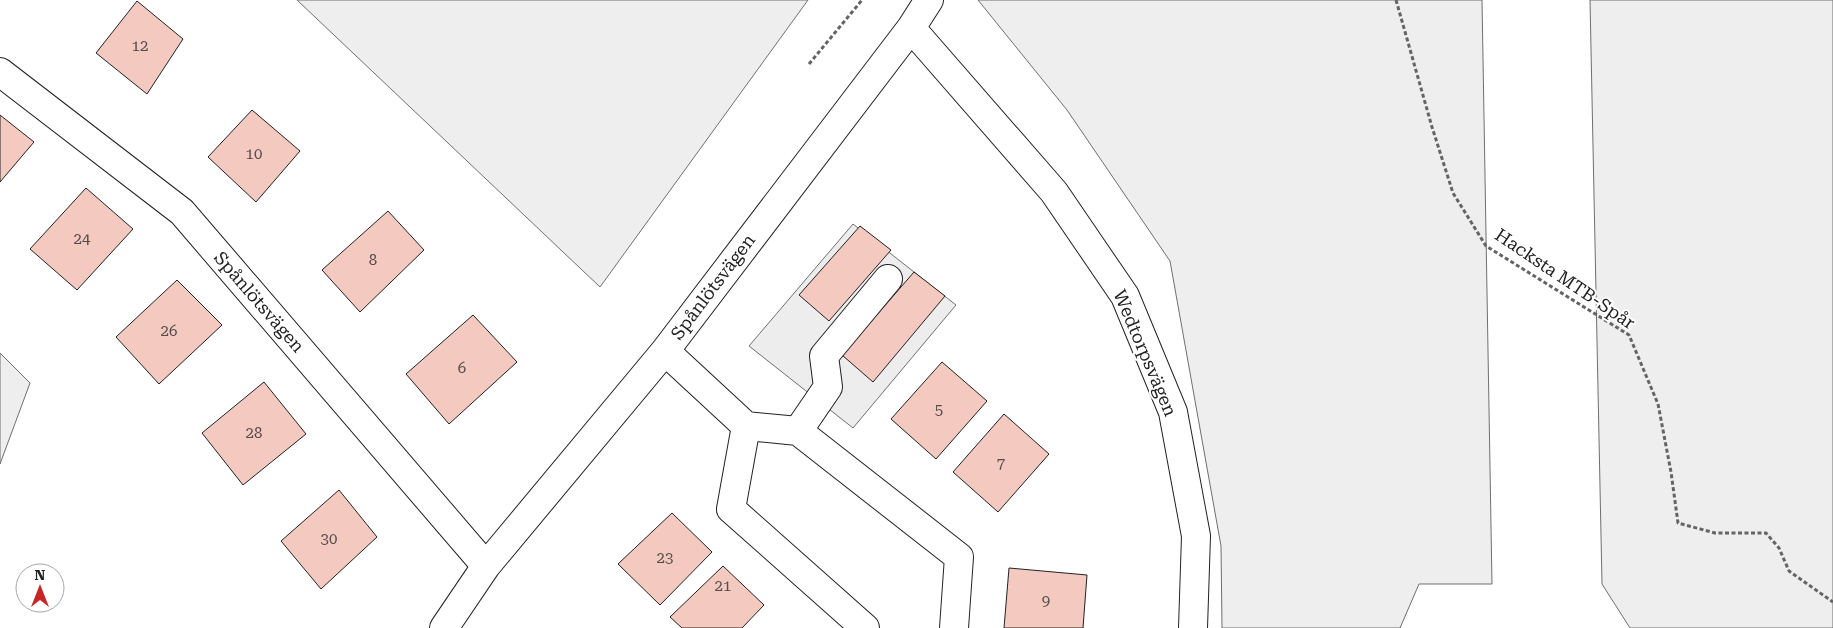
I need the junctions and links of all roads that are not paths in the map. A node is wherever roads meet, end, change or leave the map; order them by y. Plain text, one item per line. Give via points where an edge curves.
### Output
1 (928, 0) edge
2 (911, 28) junction
3 (0, 72) edge
4 (888, 279) dead end
5 (664, 351) junction
6 (746, 426) junction
7 (798, 431) junction
8 (486, 566) junction
9 (444, 628) edge
10 (865, 628) edge
11 (954, 628) edge
12 (1193, 628) edge

1 - 2 street, Spånlötsvägen
2 - 5 street, Spånlötsvägen
2 - 12 street, Wedtorpsvägen via 1054,192 1125,296 1173,412 1196,536
3 - 8 street, Spånlötsvägen via 182,212
4 - 7 street via 824,356 828,387
5 - 6 street
5 - 8 street, Spånlötsvägen
6 - 7 street
6 - 10 street via 731,509
7 - 11 street via 959,557
8 - 9 street, Spånlötsvägen

